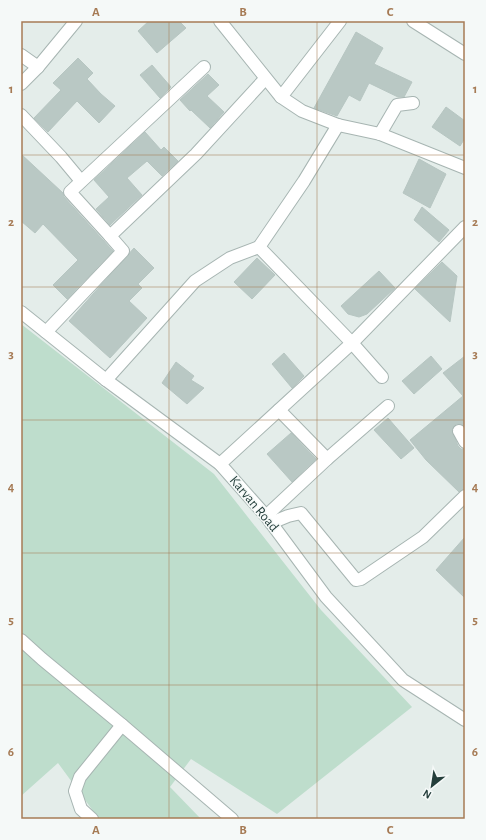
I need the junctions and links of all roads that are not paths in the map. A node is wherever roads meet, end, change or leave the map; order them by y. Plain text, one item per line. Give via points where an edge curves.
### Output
1 (76, 21) edge
2 (220, 21) edge
3 (340, 21) edge
4 (413, 21) edge
5 (465, 54) edge
6 (21, 56) edge
7 (38, 67) junction
8 (204, 67) dead end
9 (265, 79) junction
10 (21, 84) edge
11 (281, 97) junction
12 (413, 103) dead end
13 (21, 116) edge
14 (338, 125) junction
15 (380, 134) junction
16 (465, 168) edge
17 (82, 181) junction
18 (465, 227) edge
19 (110, 236) junction
20 (258, 247) junction
21 (21, 312) edge
22 (46, 332) junction
23 (352, 344) junction
24 (382, 377) dead end
25 (106, 380) junction
26 (388, 406) dead end
27 (279, 410) junction
28 (327, 459) junction
29 (220, 464) junction
30 (465, 496) edge
31 (269, 520) junction
32 (21, 640) edge
33 (465, 720) edge
34 (122, 725) junction
35 (92, 819) edge
36 (232, 819) edge

1 - 7 street
2 - 9 street
3 - 11 street
4 - 5 street
6 - 7 street
7 - 10 street
8 - 17 street
9 - 11 street
9 - 19 street via 196,154
11 - 14 street via 302,111
12 - 15 street via 397,104
13 - 17 street
14 - 15 street
14 - 20 street via 304,181
15 - 16 street
17 - 19 street via 70,192
18 - 23 street
19 - 22 street via 123,251
20 - 23 street
20 - 25 street via 230,258 195,281
21 - 22 street, Karvan Road
22 - 25 street, Karvan Road
23 - 24 street
23 - 27 street
25 - 29 street, Karvan Road
26 - 28 street
27 - 28 street
27 - 29 street
28 - 31 street
29 - 31 street, Karvan Road
30 - 31 street via 423,537 356,580 301,513
31 - 33 street, Karvan Road via 326,597 403,680
32 - 34 street
34 - 35 street via 80,777 75,791 81,809
34 - 36 street

